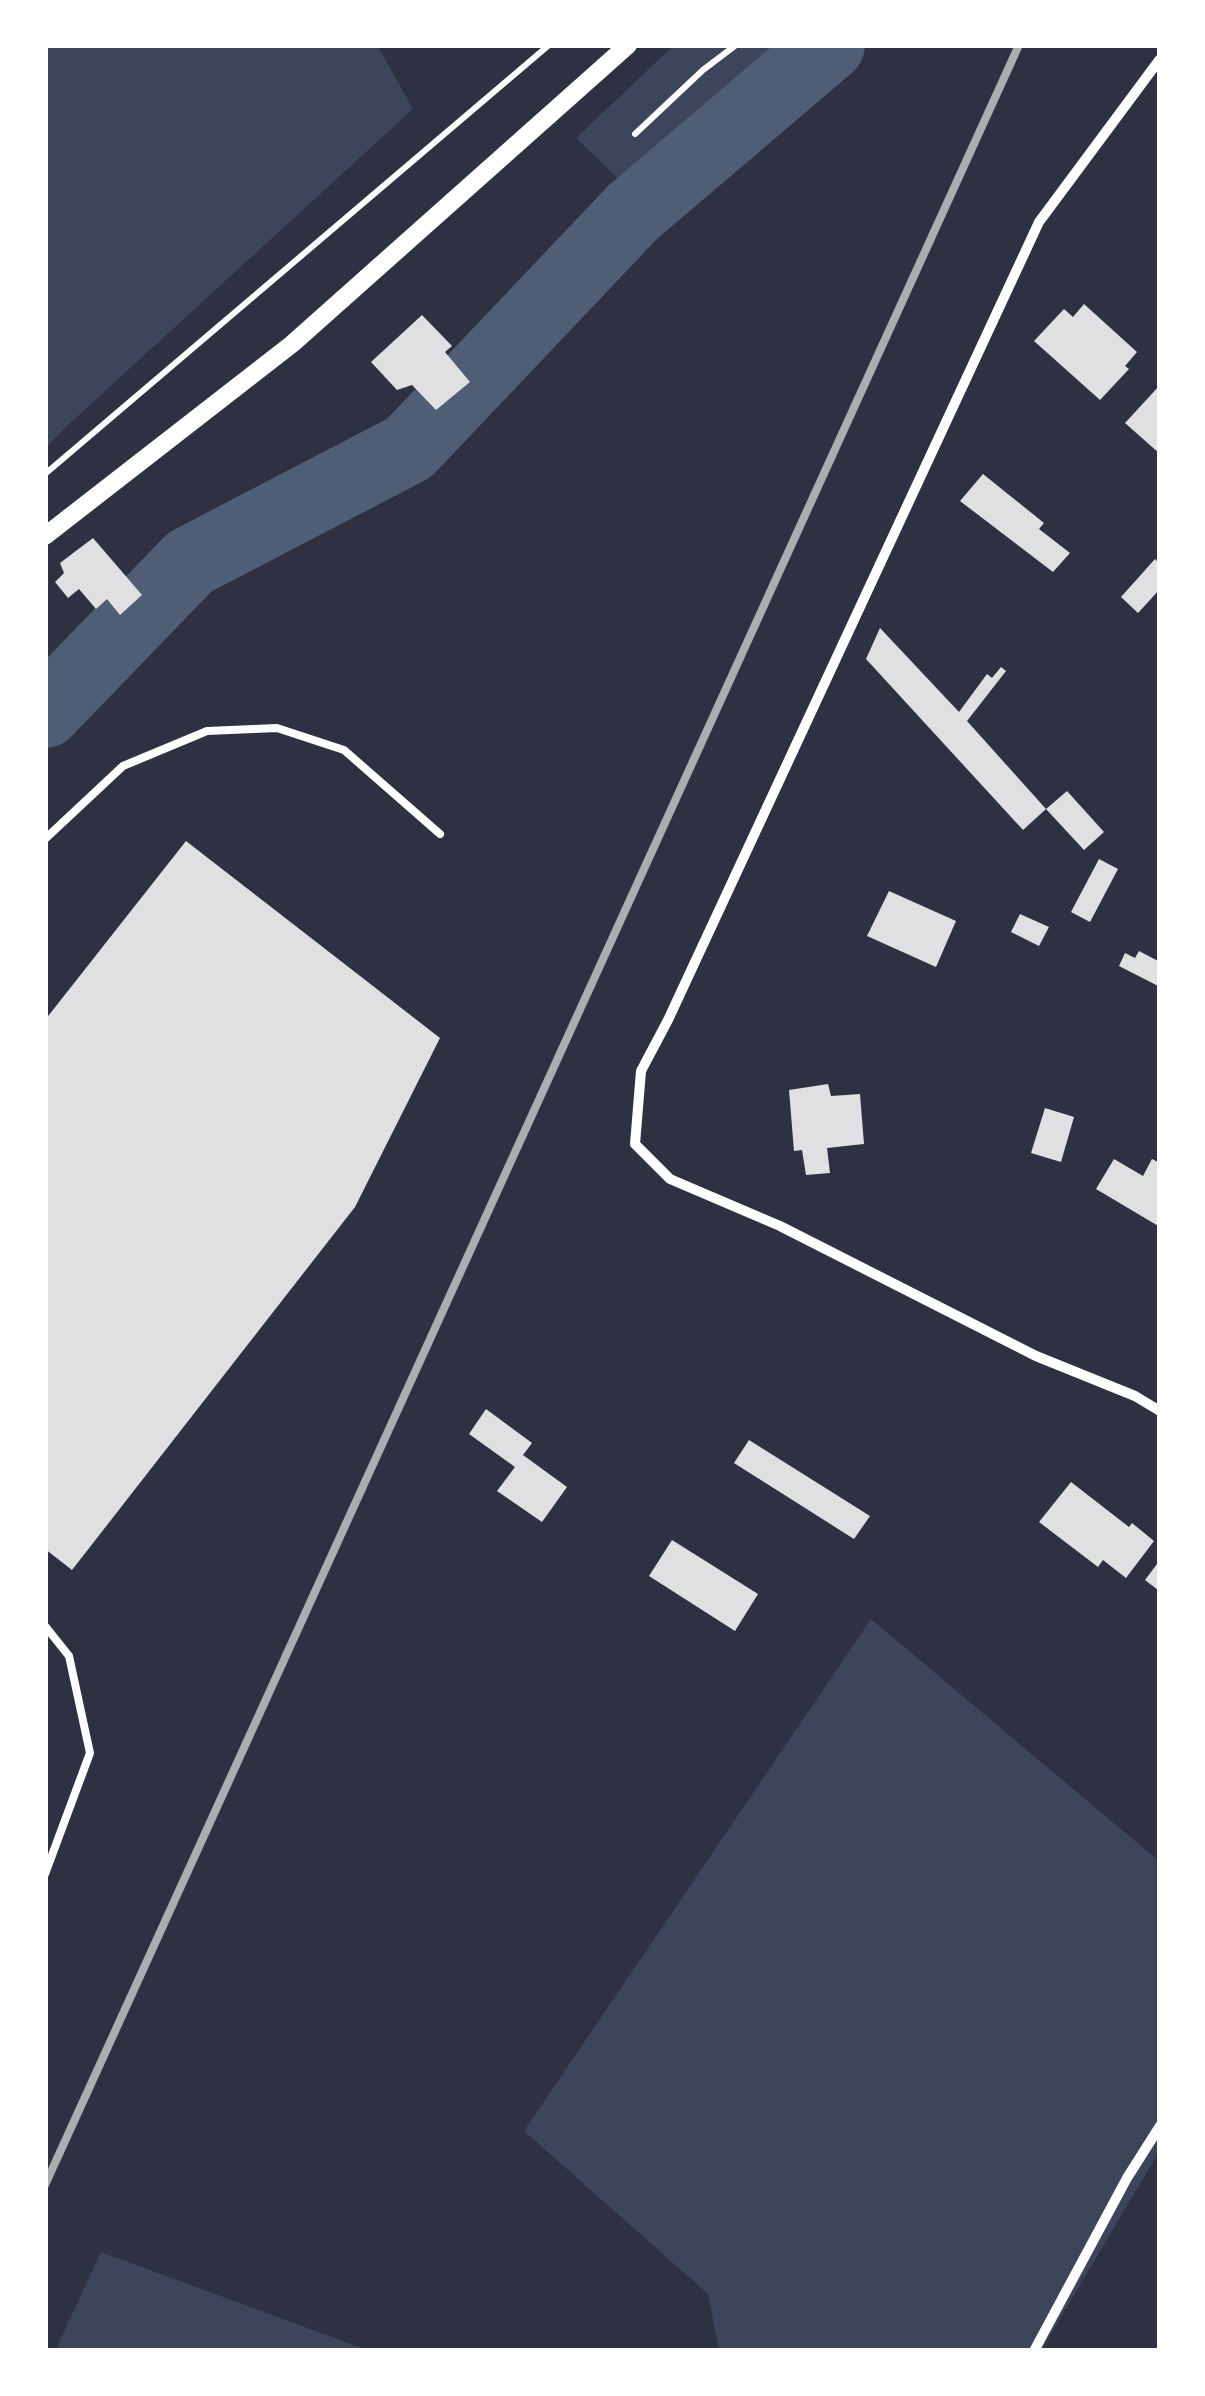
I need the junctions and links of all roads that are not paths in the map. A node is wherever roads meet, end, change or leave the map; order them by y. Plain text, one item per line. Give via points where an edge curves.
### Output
1 (628, 45) edge
2 (1160, 60) edge
3 (45, 536) edge
4 (440, 834) dead end
5 (45, 839) edge
6 (1160, 1411) edge
7 (45, 1626) edge
8 (45, 1874) edge
9 (1160, 2126) edge
10 (1034, 2351) edge

1 - 3 street via 292,344
2 - 6 street via 1039,222 641,1071 635,1144 670,1180 780,1226
4 - 5 lane via 344,750 277,728 207,730 123,766
7 - 8 lane via 69,1656 90,1753
9 - 10 street

